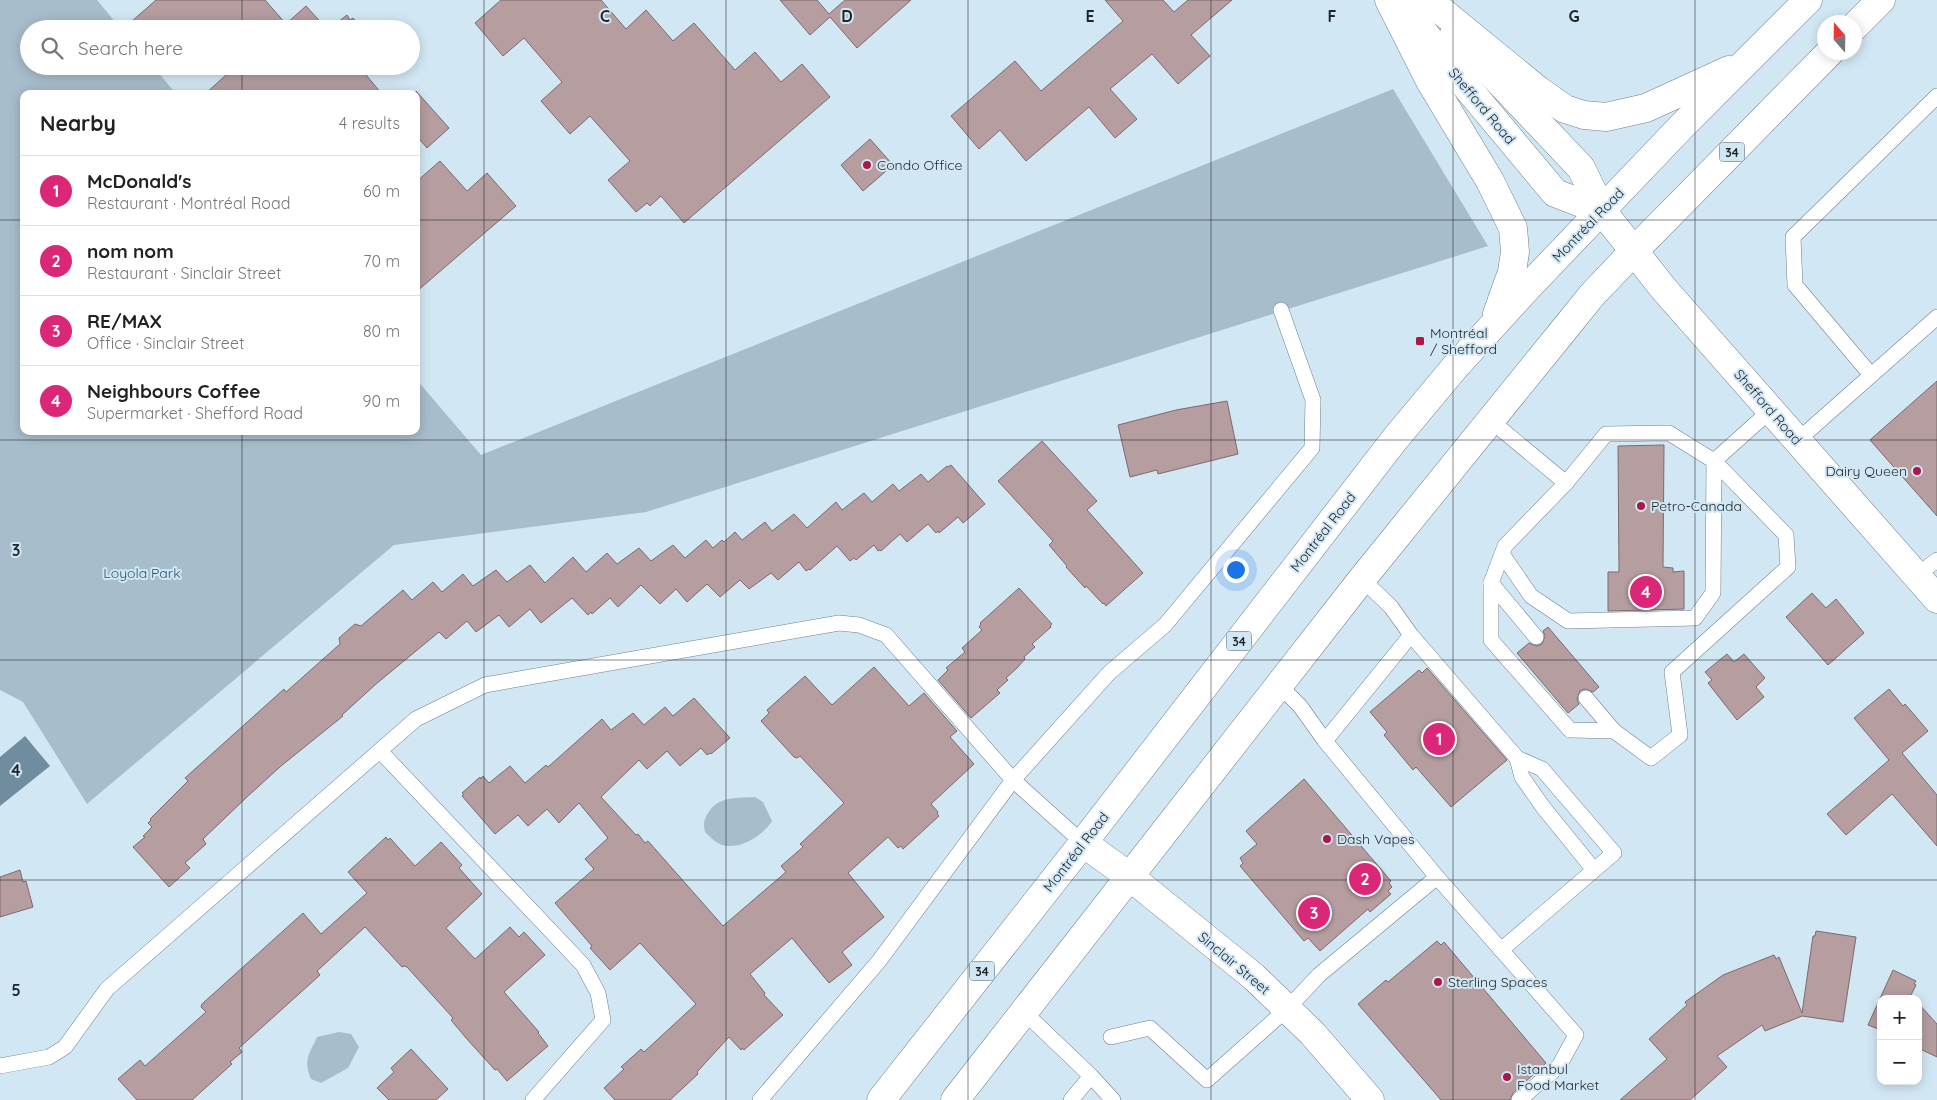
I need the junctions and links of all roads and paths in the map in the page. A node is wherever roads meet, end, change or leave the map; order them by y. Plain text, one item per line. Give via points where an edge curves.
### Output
1 (1389, 0) edge
2 (1400, 0) edge
3 (1419, 0) edge
4 (1428, 0) edge
5 (1808, 0) edge
6 (1882, 0) edge
7 (1862, 19) edge
8 (1822, 60) edge
9 (1746, 62) junction
10 (1937, 96) edge
11 (1602, 212) junction
12 (1634, 251) junction
13 (1281, 310) dead end
14 (1937, 317) edge
15 (1490, 331) junction
16 (1871, 375) junction
17 (1771, 410) junction
18 (1490, 420) junction
19 (1798, 440) junction
20 (1714, 461) junction
21 (1566, 483) junction
22 (1502, 554) junction
23 (1927, 568) edge
24 (1362, 579) junction
25 (1491, 583) junction
26 (1937, 599) edge
27 (1411, 635) junction
28 (1536, 637) dead end
29 (1279, 685) junction
30 (1586, 698) dead end
31 (1614, 731) junction
32 (1325, 741) junction
33 (380, 751) junction
34 (1517, 758) junction
35 (1013, 780) junction
36 (1083, 843) junction
37 (1594, 870) junction
38 (1129, 876) junction
39 (1437, 877) junction
40 (1501, 950) junction
41 (1287, 1009) junction
42 (1024, 1012) junction
43 (1111, 1037) dead end
44 (0, 1066) edge
45 (1090, 1076) junction
46 (534, 1100) edge
47 (760, 1100) edge
48 (881, 1100) edge
49 (955, 1100) edge
50 (1071, 1100) edge
51 (1113, 1100) edge
52 (1370, 1100) edge
53 (1519, 1100) edge

1 - 15 main road via 1430,81 1490,181 1512,228 1515,252 1512,272
2 - 11 main road, Shefford Road via 1445,62 1555,193
3 - 11 main road, Shefford Road via 1581,168
4 - 9 main road via 1538,90 1565,109 1584,115 1606,118 1646,108
5 - 9 main road, Montréal Road / 34
6 - 7 main road
8 - 12 main road, 34
9 - 11 main road, Montréal Road / 34
10 - 16 lane via 1793,237 1795,285
11 - 12 main road, Shefford Road
11 - 15 main road, Montréal Road / 34
12 - 17 main road, Shefford Road
12 - 18 main road, 34 via 1592,295
13 - 35 lane via 1312,400 1312,448 1165,625 1109,673
14 - 16 lane
15 - 36 main road, Montréal Road / 34 via 1395,438
16 - 19 lane
17 - 19 main road, Shefford Road
17 - 20 lane
18 - 21 lane
18 - 24 main road, 34
19 - 23 main road, Shefford Road
20 - 21 lane via 1668,433 1606,434
20 - 22 lane via 1713,593 1695,618 1568,621 1531,596
20 - 31 lane via 1786,535 1788,567 1672,672 1680,736 1651,758
21 - 22 lane via 1505,546
22 - 25 lane
23 - 26 main road, Shefford Road
24 - 27 lane via 1391,607
24 - 29 main road, 34
25 - 28 lane
25 - 31 lane via 1491,640 1570,730
27 - 32 lane
27 - 34 lane
29 - 32 lane via 1300,706
29 - 38 main road, 34
30 - 31 lane
32 - 39 lane
33 - 35 lane via 416,719 485,685 840,623 859,625 886,635
33 - 44 lane via 107,989 65,1047 50,1057
33 - 46 lane via 583,965 598,993 603,1020
34 - 37 lane via 1522,778
34 - 37 lane via 1542,769 1614,853
35 - 36 lane
35 - 47 lane via 879,960
36 - 38 main road, Sinclair Street
36 - 48 main road, Montréal Road / 34
37 - 40 lane
38 - 41 main road, Sinclair Street via 1254,977
38 - 42 main road, 34
39 - 40 lane
39 - 41 lane via 1319,974
40 - 53 lane via 1576,1035 1559,1066
41 - 43 lane via 1207,1080 1150,1028
41 - 52 main road, Sinclair Street
42 - 45 lane
42 - 49 main road, 34
45 - 50 lane
45 - 51 lane

